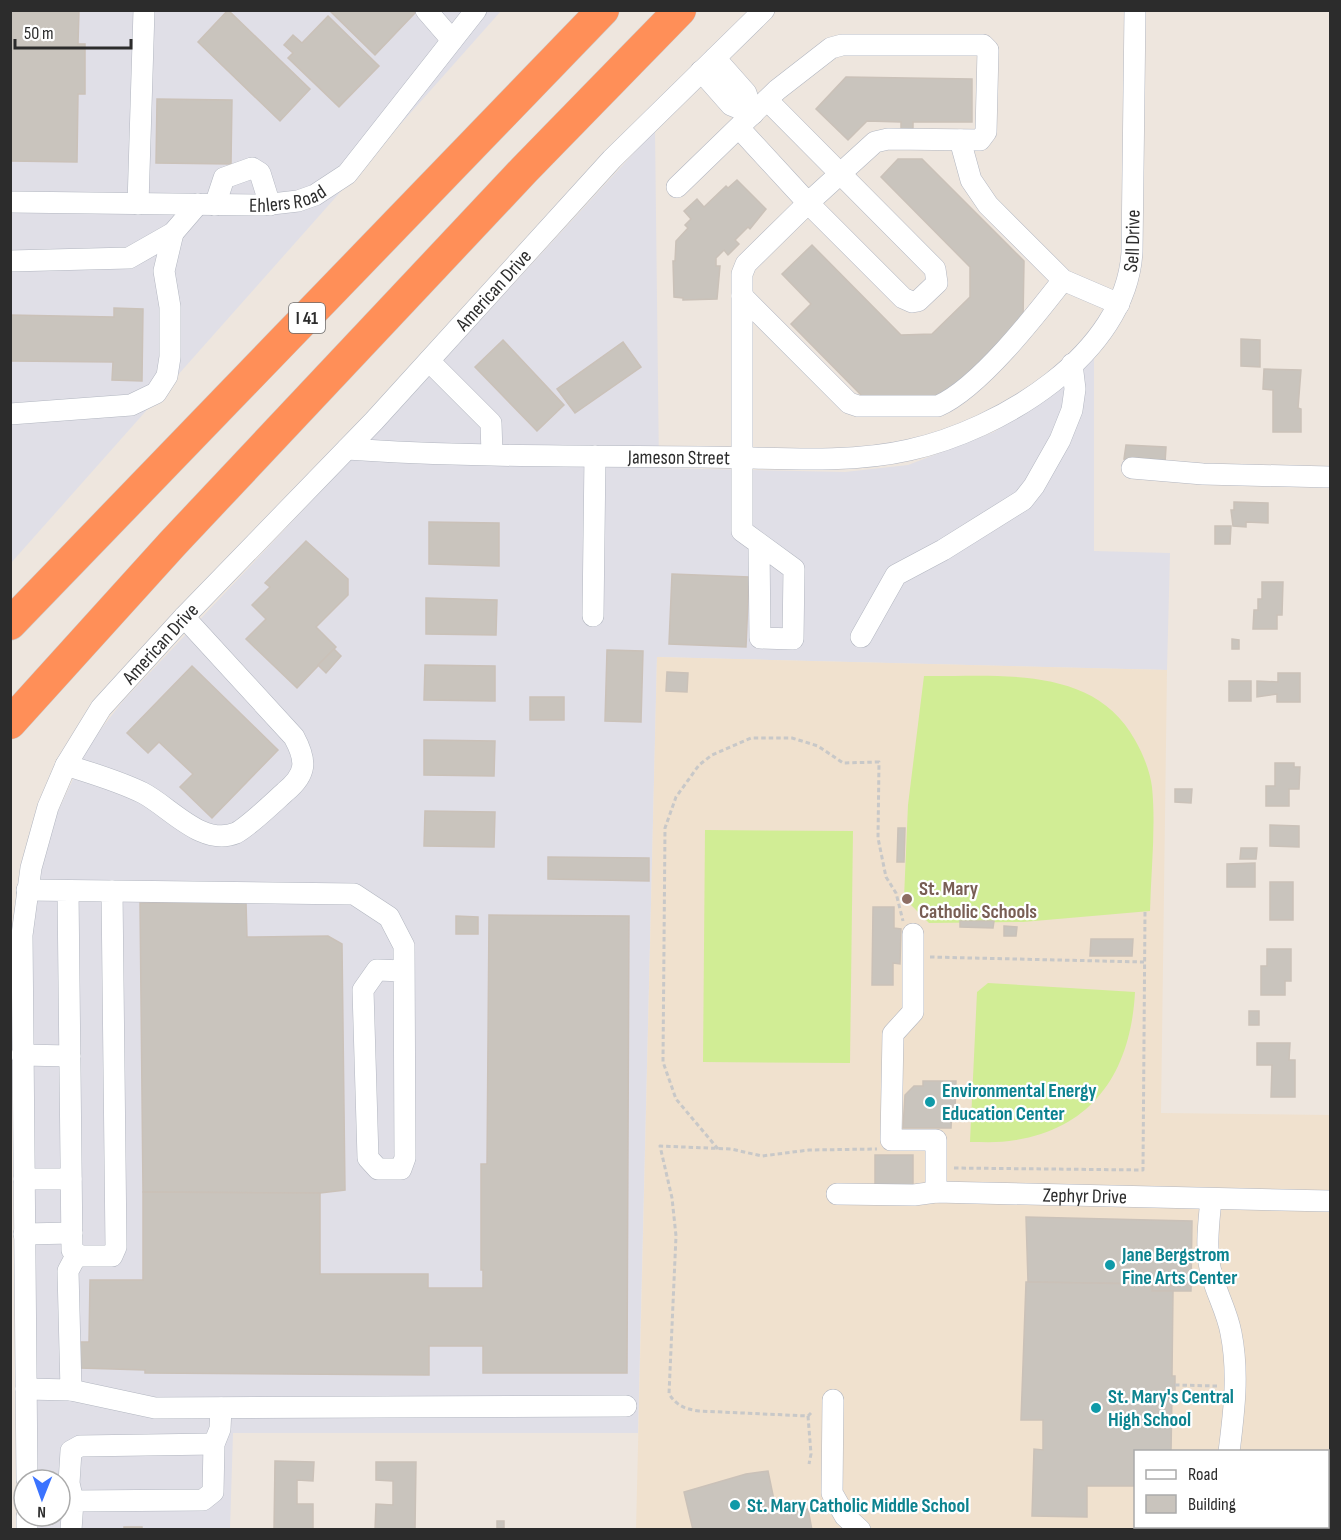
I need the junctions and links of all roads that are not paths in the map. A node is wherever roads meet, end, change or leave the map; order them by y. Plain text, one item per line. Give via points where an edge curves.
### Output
1 (144, 10) edge
2 (426, 10) edge
3 (476, 10) edge
4 (603, 10) edge
5 (680, 10) edge
6 (764, 10) edge
7 (1135, 10) edge
8 (452, 40) junction
9 (708, 64) junction
10 (753, 114) junction
11 (960, 140) junction
12 (840, 174) junction
13 (677, 187) dead end
14 (10, 202) edge
15 (808, 203) junction
16 (138, 204) junction
17 (207, 204) junction
18 (270, 204) junction
19 (173, 233) junction
20 (10, 261) edge
21 (1063, 280) junction
22 (742, 296) junction
23 (1119, 304) junction
24 (429, 361) junction
25 (1072, 364) junction
26 (10, 414) edge
27 (1001, 416) joint
28 (347, 449) junction
29 (492, 454) junction
30 (595, 456) junction
31 (740, 457) junction
32 (1132, 468) dead end
33 (1330, 477) edge
34 (759, 544) dead end
35 (593, 616) dead end
36 (184, 617) junction
37 (10, 624) edge
38 (861, 637) dead end
39 (10, 723) edge
40 (66, 765) junction
41 (27, 890) junction
42 (68, 891) junction
43 (112, 891) junction
44 (913, 934) road end
45 (404, 970) junction
46 (22, 1055) junction
47 (70, 1056) junction
48 (24, 1179) junction
49 (71, 1179) junction
50 (936, 1192) junction
51 (837, 1194) dead end
52 (1211, 1198) junction
53 (1330, 1201) edge
54 (72, 1233) junction
55 (24, 1234) junction
56 (77, 1254) junction
57 (26, 1389) junction
58 (71, 1390) junction
59 (833, 1400) dead end
60 (626, 1406) dead end
61 (221, 1408) junction
62 (214, 1444) junction
63 (1229, 1450) edge
64 (27, 1468) edge
65 (73, 1501) junction
66 (71, 1530) edge
67 (860, 1530) edge

1 - 16 street
2 - 8 street
3 - 8 street, Ehlers Road
4 - 37 highway, I 41
5 - 39 highway via 173,543
6 - 9 street, American Drive
7 - 23 street, Sell Drive via 1131,274
8 - 18 street, Ehlers Road via 347,174 315,195
9 - 10 street via 746,93
9 - 24 street, American Drive via 612,159
10 - 11 street via 831,48 983,45 988,50 986,132 980,140
10 - 12 street
10 - 13 street
10 - 15 street
11 - 12 street via 875,142
11 - 21 street via 971,180 988,204
12 - 15 street
12 - 15 street via 935,269 937,283 918,301 903,298
14 - 16 street, Ehlers Road
15 - 22 street via 746,264
16 - 17 street, Ehlers Road
17 - 18 street, Ehlers Road
17 - 18 street via 224,178 252,168 260,173
17 - 19 street
19 - 20 street via 129,258
19 - 26 street via 164,271 170,307 170,357 167,376 156,393 131,405
21 - 22 street via 987,368 938,406 849,403
21 - 23 street
22 - 31 street
23 - 25 street, Sell Drive via 1098,336
24 - 28 street, American Drive
24 - 29 street via 491,423
25 - 27 street, Sell Drive via 1032,398
25 - 38 street via 1072,410 1034,486 1023,500 896,575
27 - 31 street, Jameson Street via 940,442 874,457
28 - 29 street, Jameson Street
28 - 36 street, American Drive
29 - 30 street, Jameson Street
30 - 31 street, Jameson Street
30 - 35 street
31 - 34 street via 742,531
32 - 33 street
36 - 40 street, American Drive via 101,708
36 - 40 street via 294,737 304,766 298,781 236,833 216,835 198,830 143,793
40 - 41 street, American Drive via 36,845
41 - 42 street
41 - 46 street, American Drive via 21,954
42 - 43 street
42 - 47 street
43 - 45 street via 354,894 389,917 404,946
43 - 56 street via 116,1247 112,1256
44 - 50 street via 912,1012 893,1034 891,1140 936,1140
45 - 45 street via 405,1158 401,1169 378,1169 368,1158 363,990 377,970
46 - 47 street
46 - 48 street, American Drive
47 - 49 street
48 - 49 street
48 - 55 street, American Drive
49 - 54 street
50 - 51 street, Zephyr Drive
50 - 52 street, Zephyr Drive
52 - 53 street, Zephyr Drive
52 - 63 street via 1210,1272 1234,1351 1236,1391
54 - 55 street
54 - 56 street via 72,1250
55 - 57 street, American Drive
56 - 58 street via 68,1271
57 - 58 street
57 - 64 street, American Drive
58 - 61 street via 149,1408
59 - 67 street via 832,1493 845,1516
60 - 61 street
61 - 62 street via 220,1429
62 - 65 street via 213,1492 203,1500
62 - 65 street via 80,1446 71,1451 69,1483
65 - 66 street

